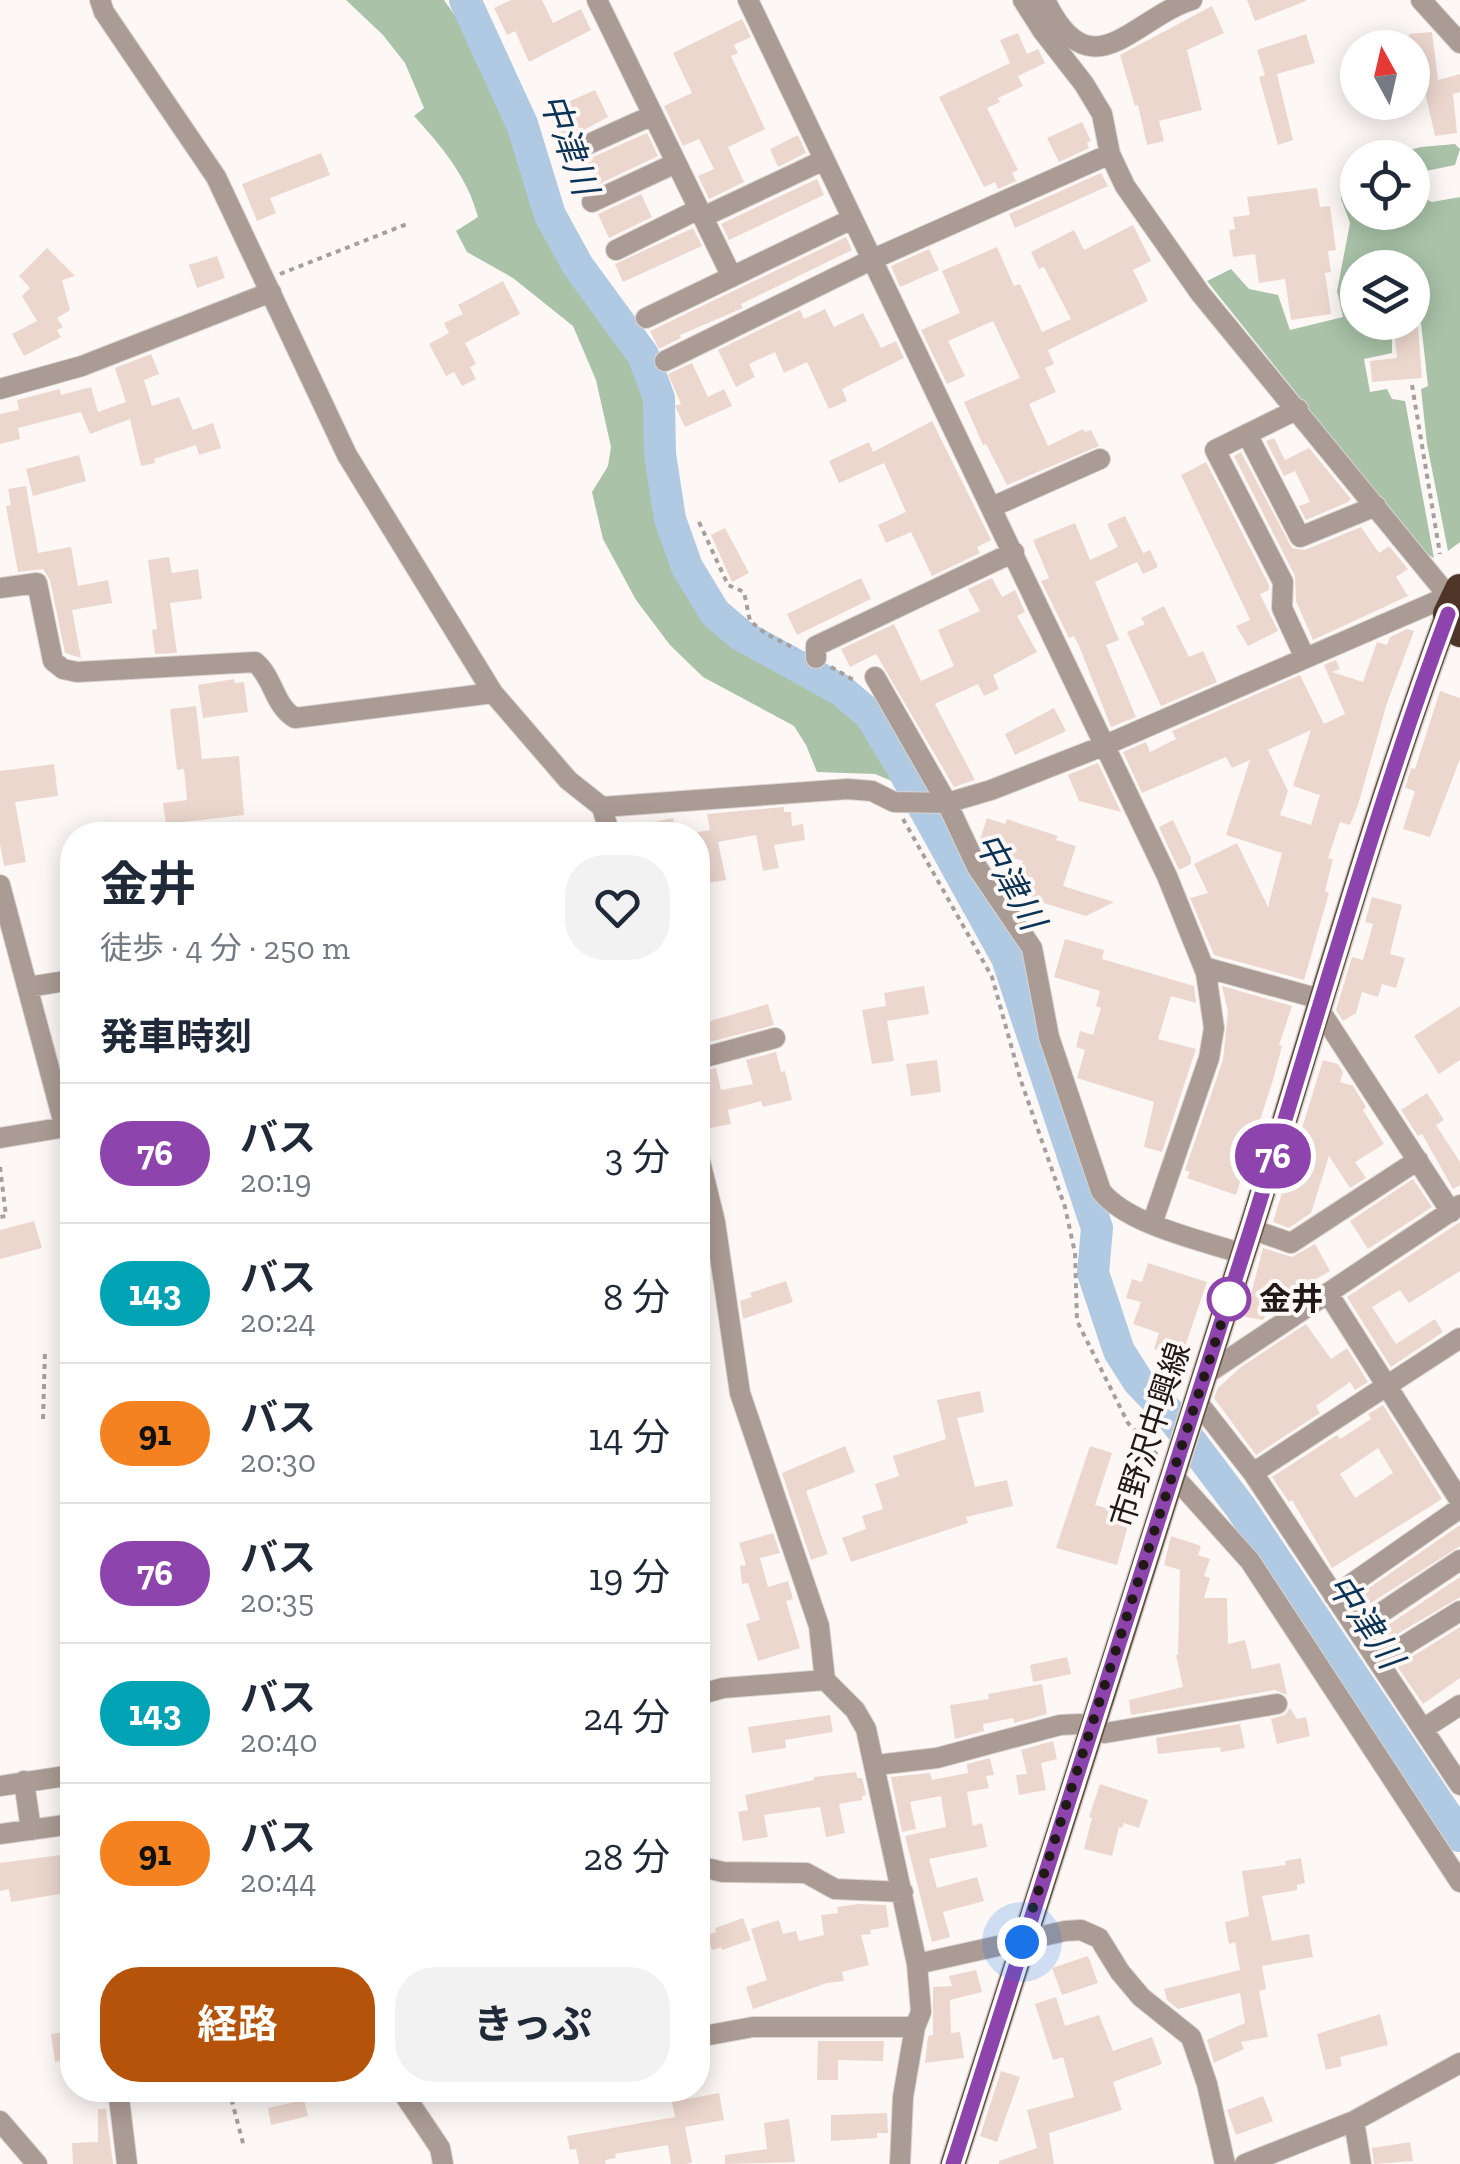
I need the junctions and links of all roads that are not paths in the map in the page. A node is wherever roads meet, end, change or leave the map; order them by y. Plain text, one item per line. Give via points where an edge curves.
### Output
1 (100, 0) edge
2 (597, 0) edge
3 (748, 0) edge
4 (1023, 0) edge
5 (1045, 0) edge
6 (1192, 0) edge
7 (1421, 0) edge
8 (1460, 42) edge
9 (653, 115) junction
10 (571, 152) dead end
11 (1110, 154) junction
12 (824, 160) junction
13 (676, 163) junction
14 (592, 202) dead end
15 (701, 213) junction
16 (852, 219) junction
17 (616, 250) dead end
18 (871, 260) junction
19 (732, 277) junction
20 (268, 285) junction
21 (646, 318) dead end
22 (664, 361) dead end
23 (0, 389) edge
24 (1298, 409) junction
25 (1247, 434) junction
26 (1100, 459) dead end
27 (1376, 506) junction
28 (992, 507) junction
29 (1014, 552) junction
30 (0, 588) edge
31 (1452, 600) edge
32 (816, 658) road end
33 (1305, 658) junction
34 (875, 677) road end
35 (493, 693) junction
36 (1103, 746) junction
37 (947, 803) junction
38 (602, 807) junction
39 (606, 822) edge
40 (0, 885) edge
41 (1204, 967) junction
42 (60, 982) edge
43 (28, 988) junction
44 (1318, 1002) junction
45 (775, 1038) dead end
46 (710, 1056) edge
47 (60, 1096) edge
48 (60, 1128) edge
49 (0, 1138) edge
50 (1418, 1160) junction
51 (1458, 1207) edge
52 (1152, 1224) junction
53 (1251, 1229) junction
54 (710, 1243) edge
55 (1242, 1254) junction
56 (1329, 1294) junction
57 (1460, 1338) edge
58 (1205, 1374) junction
59 (1386, 1388) junction
60 (1194, 1407) junction
61 (1173, 1468) junction
62 (1254, 1474) junction
63 (1460, 1504) edge
64 (1460, 1560) edge
65 (1334, 1596) junction
66 (1460, 1610) edge
67 (1357, 1629) junction
68 (1379, 1661) junction
69 (824, 1680) junction
70 (710, 1692) edge
71 (1278, 1704) dead end
72 (1460, 1705) edge
73 (1091, 1727) junction
74 (1423, 1729) junction
75 (876, 1765) junction
76 (60, 1777) edge
77 (24, 1781) junction
78 (1460, 1785) edge
79 (0, 1786) edge
80 (60, 1826) edge
81 (31, 1830) junction
82 (0, 1834) edge
83 (710, 1869) edge
84 (1460, 1882) edge
85 (902, 1892) junction
86 (1022, 1942) junction
87 (917, 1964) junction
88 (915, 2027) junction
89 (710, 2035) edge
90 (1460, 2063) edge
91 (120, 2102) edge
92 (409, 2102) edge
93 (0, 2121) edge
94 (1354, 2121) junction
95 (37, 2164) edge
96 (128, 2164) edge
97 (443, 2164) edge
98 (900, 2164) edge
99 (953, 2164) edge
100 (1224, 2164) edge
101 (1245, 2164) edge
102 (1361, 2164) edge

1 - 20 street via 216,178
2 - 9 street
3 - 12 street
4 - 11 street via 1102,114
5 - 6 street via 1057,25 1088,45 1114,45
7 - 8 street
9 - 10 street
9 - 13 street
11 - 18 street
11 - 24 street via 1200,292
12 - 15 street
12 - 16 street
13 - 14 street
13 - 15 street
15 - 17 street
15 - 19 street
16 - 18 street
16 - 19 street
18 - 22 street
18 - 28 street
19 - 21 street
20 - 23 street via 82,366
20 - 35 street via 347,454
24 - 25 street
24 - 27 street
25 - 27 street via 1300,538
25 - 33 street via 1215,450 1283,582 1282,608
26 - 28 street
27 - 31 street
28 - 29 street
29 - 32 street via 816,646
29 - 36 street
30 - 35 street via 37,583 53,661 63,669 255,662 284,712 295,718
31 - 33 street
31 - 44 main road, 市野沢中興線
33 - 36 street
34 - 37 street
35 - 38 street via 568,780
36 - 37 street
36 - 41 street
37 - 38 street via 894,802 872,790 848,789
37 - 52 street via 977,867 1032,948 1050,1037 1101,1191 1113,1206
38 - 39 street
40 - 43 street
41 - 44 street
41 - 52 street via 1214,1028 1209,1058
42 - 43 street
43 - 47 street
44 - 50 street
44 - 53 main road, 市野沢中興線
45 - 46 street
48 - 49 street
50 - 51 street
50 - 53 street via 1291,1243
51 - 56 street
52 - 55 street
53 - 55 main road, 市野沢中興線
54 - 69 street via 740,1393 820,1626
55 - 58 main road, 市野沢中興線
56 - 58 street
56 - 59 street
57 - 59 street
58 - 60 main road, 市野沢中興線
59 - 62 street
59 - 63 street
60 - 61 main road, 市野沢中興線
60 - 62 street
61 - 73 main road, 市野沢中興線
61 - 84 street via 1250,1561
62 - 65 street
63 - 65 street
64 - 67 street
65 - 67 street
66 - 68 street
67 - 68 street
68 - 74 street
69 - 70 street
69 - 75 street via 856,1710
71 - 73 street via 1105,1733
72 - 74 street
73 - 75 street via 1060,1724 937,1758
73 - 86 main road, 市野沢中興線
74 - 78 street
75 - 85 street
76 - 77 street
77 - 79 street
77 - 81 street
80 - 81 street
81 - 82 street
83 - 85 street via 806,1873 835,1889
85 - 87 street
86 - 87 street
86 - 99 main road, 市野沢中興線
86 - 100 street via 1081,1930 1099,1938 1141,1997 1191,2037
87 - 88 street via 921,2012
88 - 89 street via 753,2027
88 - 98 street
90 - 94 street
91 - 96 street
92 - 97 street via 440,2148
93 - 95 street
94 - 101 street
94 - 102 street

